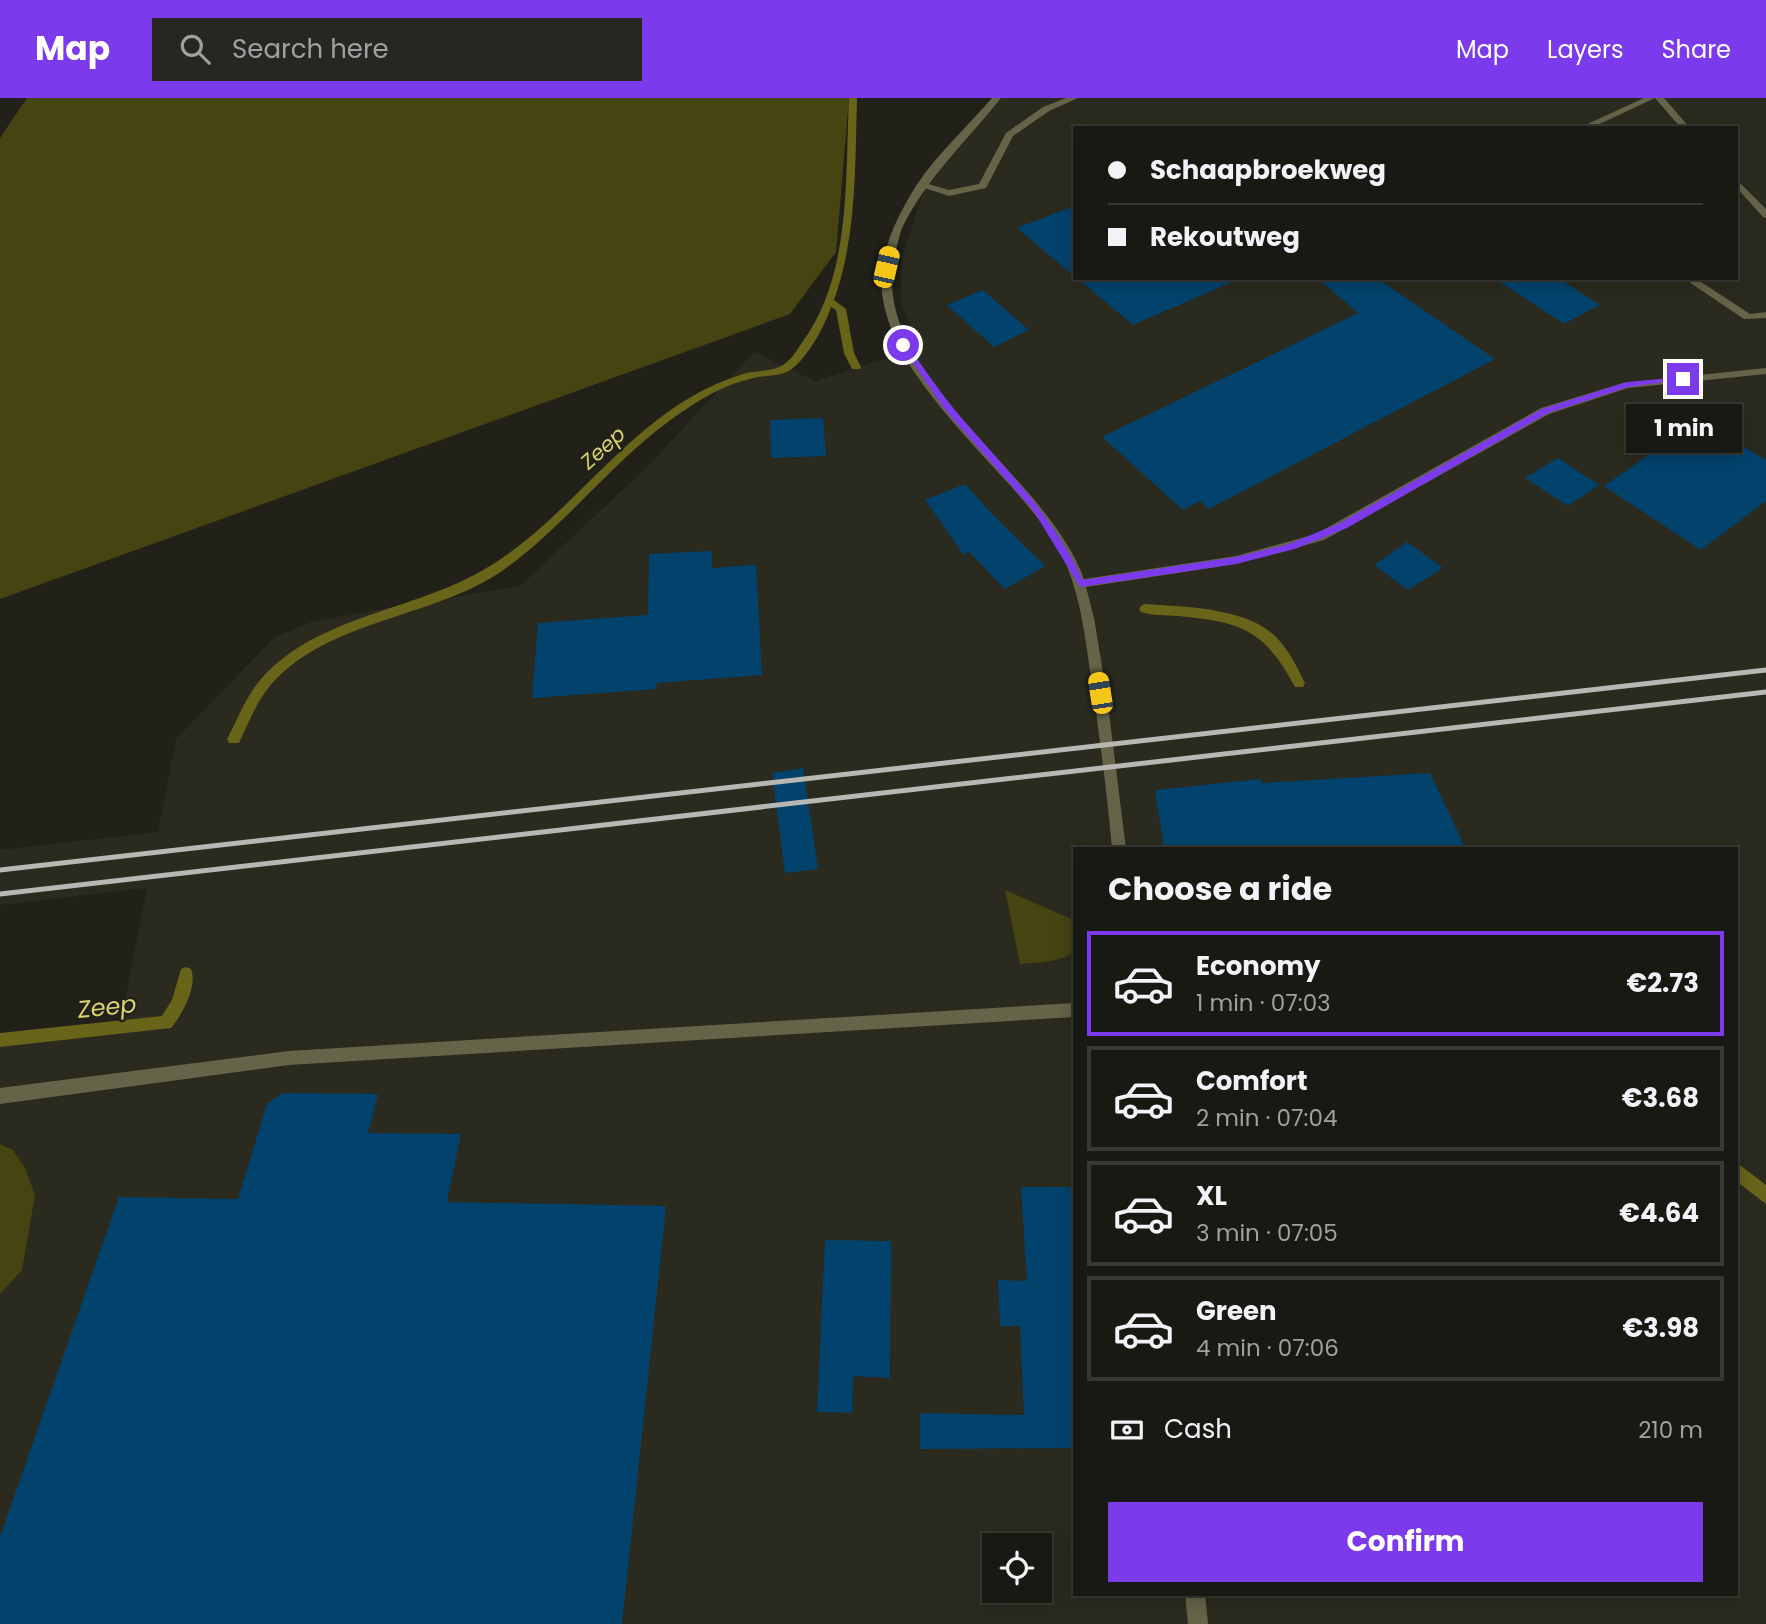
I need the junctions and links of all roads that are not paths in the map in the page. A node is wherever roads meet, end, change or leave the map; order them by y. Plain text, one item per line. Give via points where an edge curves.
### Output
1 (997, 98) edge
2 (1074, 98) edge
3 (1651, 98) edge
4 (1659, 98) edge
5 (1587, 126) edge
6 (1684, 126) edge
7 (1738, 184) edge
8 (921, 185) junction
9 (1766, 215) edge
10 (1691, 280) edge
11 (1766, 315) edge
12 (1766, 371) edge
13 (1080, 584) junction
14 (1119, 847) edge
15 (1073, 1010) edge
16 (0, 1096) edge
17 (1195, 1596) edge
18 (1198, 1624) edge

1 - 8 street
2 - 8 street via 1046,109 1009,135 983,186 949,193
3 - 5 street
4 - 6 street
7 - 9 street
8 - 13 street via 894,236 886,267 885,299 894,327 949,409 1050,526
10 - 11 street via 1748,317
12 - 13 street via 1627,385 1545,411 1320,537 1236,560
13 - 14 street via 1113,783
15 - 16 street via 289,1058
17 - 18 street

